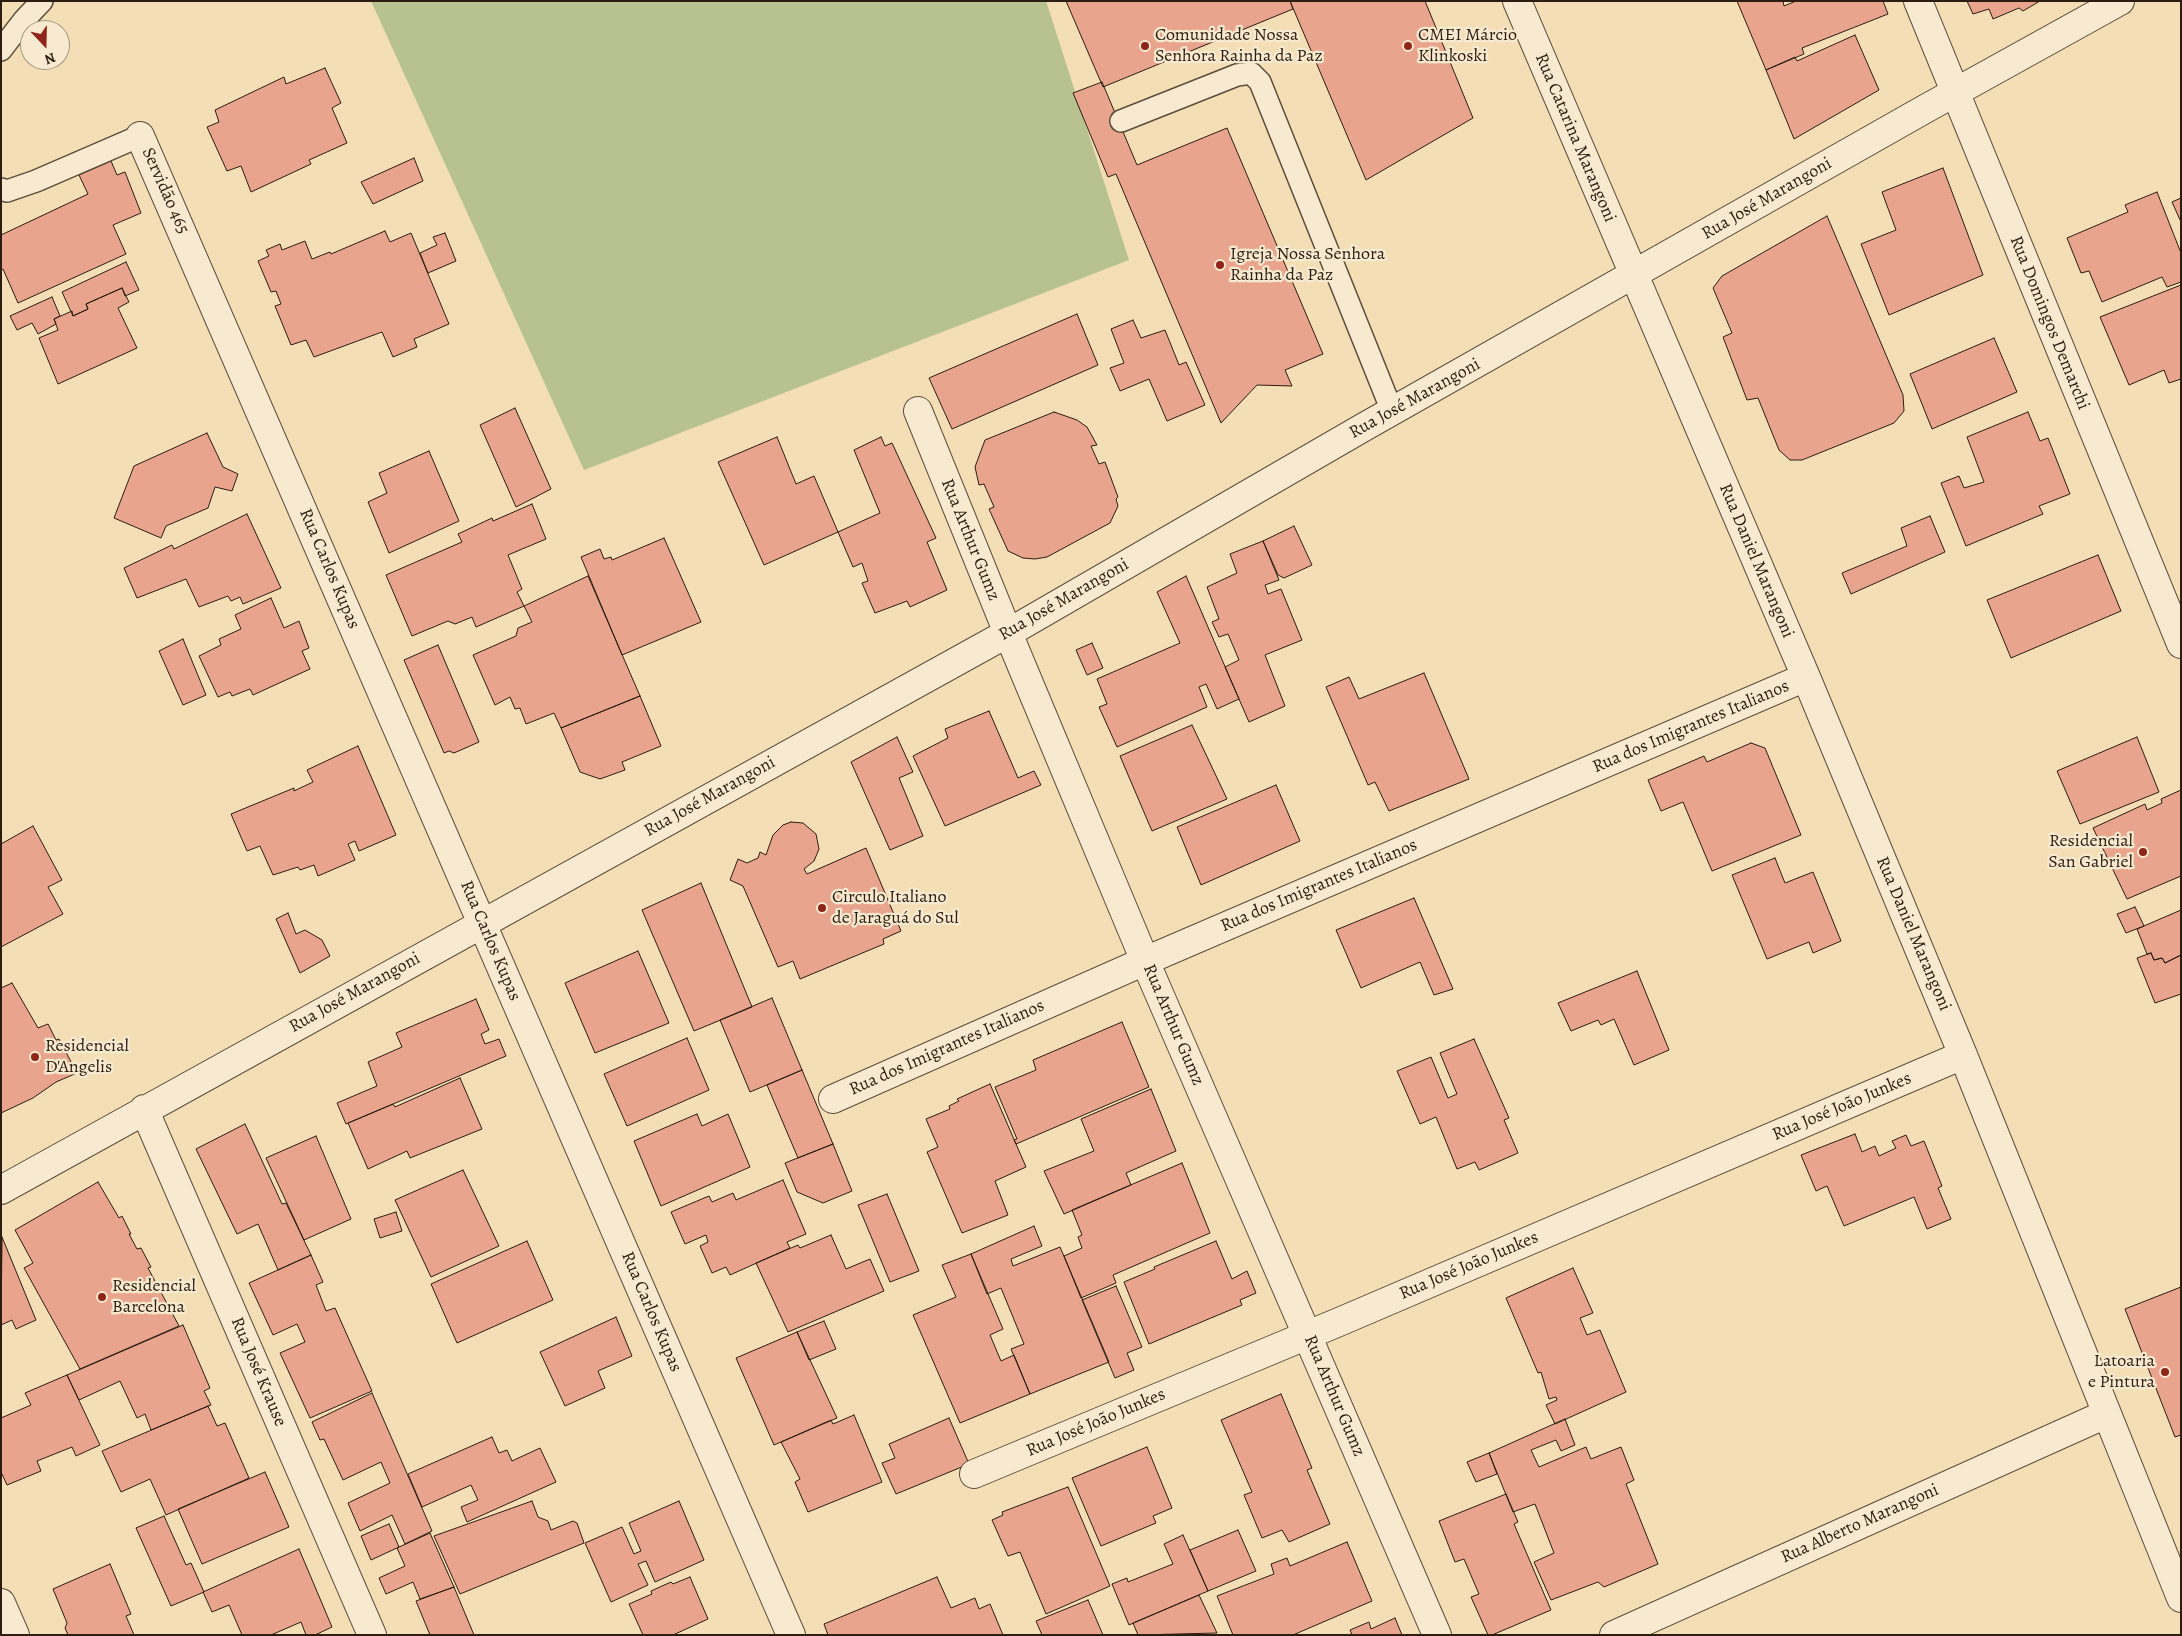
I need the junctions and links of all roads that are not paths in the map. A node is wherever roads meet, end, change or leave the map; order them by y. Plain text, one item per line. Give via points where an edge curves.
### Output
1 (42, 1) edge
2 (1517, 1) edge
3 (1918, 1) edge
4 (2120, 1) edge
5 (1, 50) edge
6 (1955, 93) junction
7 (1121, 120) dead end
8 (140, 136) joint
9 (1, 189) edge
10 (190, 247) joint
11 (1634, 275) junction
12 (918, 411) dead end
13 (1392, 411) junction
14 (1008, 633) junction
15 (2181, 644) edge
16 (1806, 677) junction
17 (482, 922) junction
18 (1145, 961) junction
19 (1963, 1055) junction
20 (833, 1099) dead end
21 (144, 1109) junction
22 (1, 1190) edge
23 (1307, 1334) junction
24 (2106, 1414) junction
25 (974, 1474) dead end
26 (2181, 1598) edge
27 (1, 1603) edge
28 (15, 1635) edge
29 (372, 1635) edge
30 (791, 1635) edge
31 (1437, 1635) edge
32 (1614, 1635) edge

1 - 5 lane
2 - 11 street, Rua Catarina Marangoni
3 - 6 street, Rua Domingos Demarchi
4 - 6 street, Rua José Marangoni
6 - 11 street, Rua José Marangoni
6 - 15 street, Rua Domingos Demarchi
7 - 13 lane via 1237,75 1252,73 1260,82
8 - 9 lane via 36,180 7,191
8 - 10 street, Servidão 465
10 - 17 street, Rua Carlos Kupas
11 - 13 street, Rua José Marangoni
11 - 16 street, Rua Daniel Marangoni
12 - 14 street, Rua Arthur Gumz
13 - 14 street, Rua José Marangoni
14 - 17 street, Rua José Marangoni
14 - 18 street, Rua Arthur Gumz
16 - 18 street, Rua dos Imigrantes Italianos
16 - 19 street, Rua Daniel Marangoni
17 - 21 street, Rua José Marangoni
17 - 30 street, Rua Carlos Kupas
18 - 20 street, Rua dos Imigrantes Italianos
18 - 23 street, Rua Arthur Gumz
19 - 23 street, Rua José João Junkes
19 - 24 street, Rua Daniel Marangoni
21 - 22 street, Rua José Marangoni
21 - 29 street, Rua José Krause
23 - 25 street, Rua José João Junkes
23 - 31 street, Rua Arthur Gumz
24 - 26 street, Rua Daniel Marangoni
24 - 32 street, Rua Alberto Marangoni
27 - 28 street

